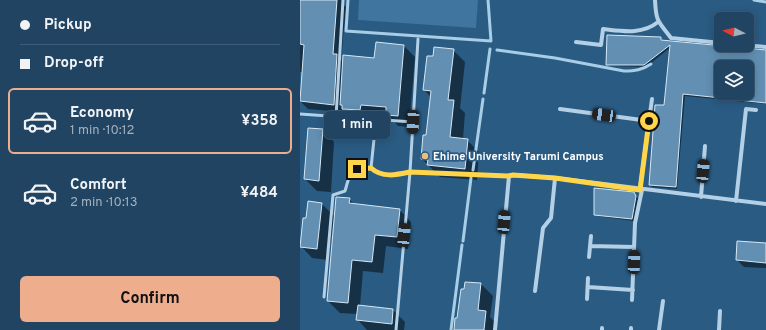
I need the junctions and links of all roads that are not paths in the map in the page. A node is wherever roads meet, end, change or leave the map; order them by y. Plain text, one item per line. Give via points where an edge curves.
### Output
1 (343, 0) edge
2 (655, 0) edge
3 (658, 22) junction
4 (418, 39) dead end
5 (576, 42) dead end
6 (714, 42) edge
7 (754, 46) edge
8 (766, 47) edge
9 (652, 99) dead end
10 (560, 109) dead end
11 (756, 110) dead end
12 (300, 114) edge
13 (336, 116) junction
14 (376, 120) junction
15 (649, 121) junction
16 (413, 122) junction
17 (705, 146) dead end
18 (371, 168) junction
19 (410, 172) junction
20 (508, 176) junction
21 (555, 178) junction
22 (641, 190) junction
23 (701, 197) junction
24 (736, 201) junction
25 (766, 204) edge
26 (591, 236) dead end
27 (590, 246) junction
28 (634, 247) junction
29 (589, 257) dead end
30 (588, 278) dead end
31 (588, 287) junction
32 (632, 290) junction
33 (535, 291) dead end
34 (324, 297) dead end
35 (587, 299) dead end
36 (632, 300) dead end
37 (662, 301) dead end
38 (720, 311) dead end
39 (396, 330) edge
40 (495, 330) edge
41 (659, 330) edge
42 (719, 330) edge

1 - 13 lane
2 - 3 street
3 - 5 street via 636,32 603,29 601,44
3 - 6 street via 672,38
4 - 16 lane
7 - 8 street
9 - 15 street
10 - 15 street
11 - 24 street via 746,109
12 - 13 lane
13 - 14 lane
14 - 16 lane
14 - 18 lane
15 - 22 street
16 - 19 lane
17 - 23 street
18 - 19 lane via 382,174
18 - 34 lane via 352,171 345,191 332,197
19 - 20 lane
19 - 39 lane
20 - 21 street
20 - 40 street
21 - 22 street
21 - 33 street via 551,218 543,228
22 - 23 street
22 - 28 street
23 - 24 street
24 - 25 street
26 - 27 street
27 - 28 street
27 - 29 street
28 - 32 street
30 - 31 street
31 - 32 street
31 - 35 street
32 - 36 street
37 - 41 street
38 - 42 street

